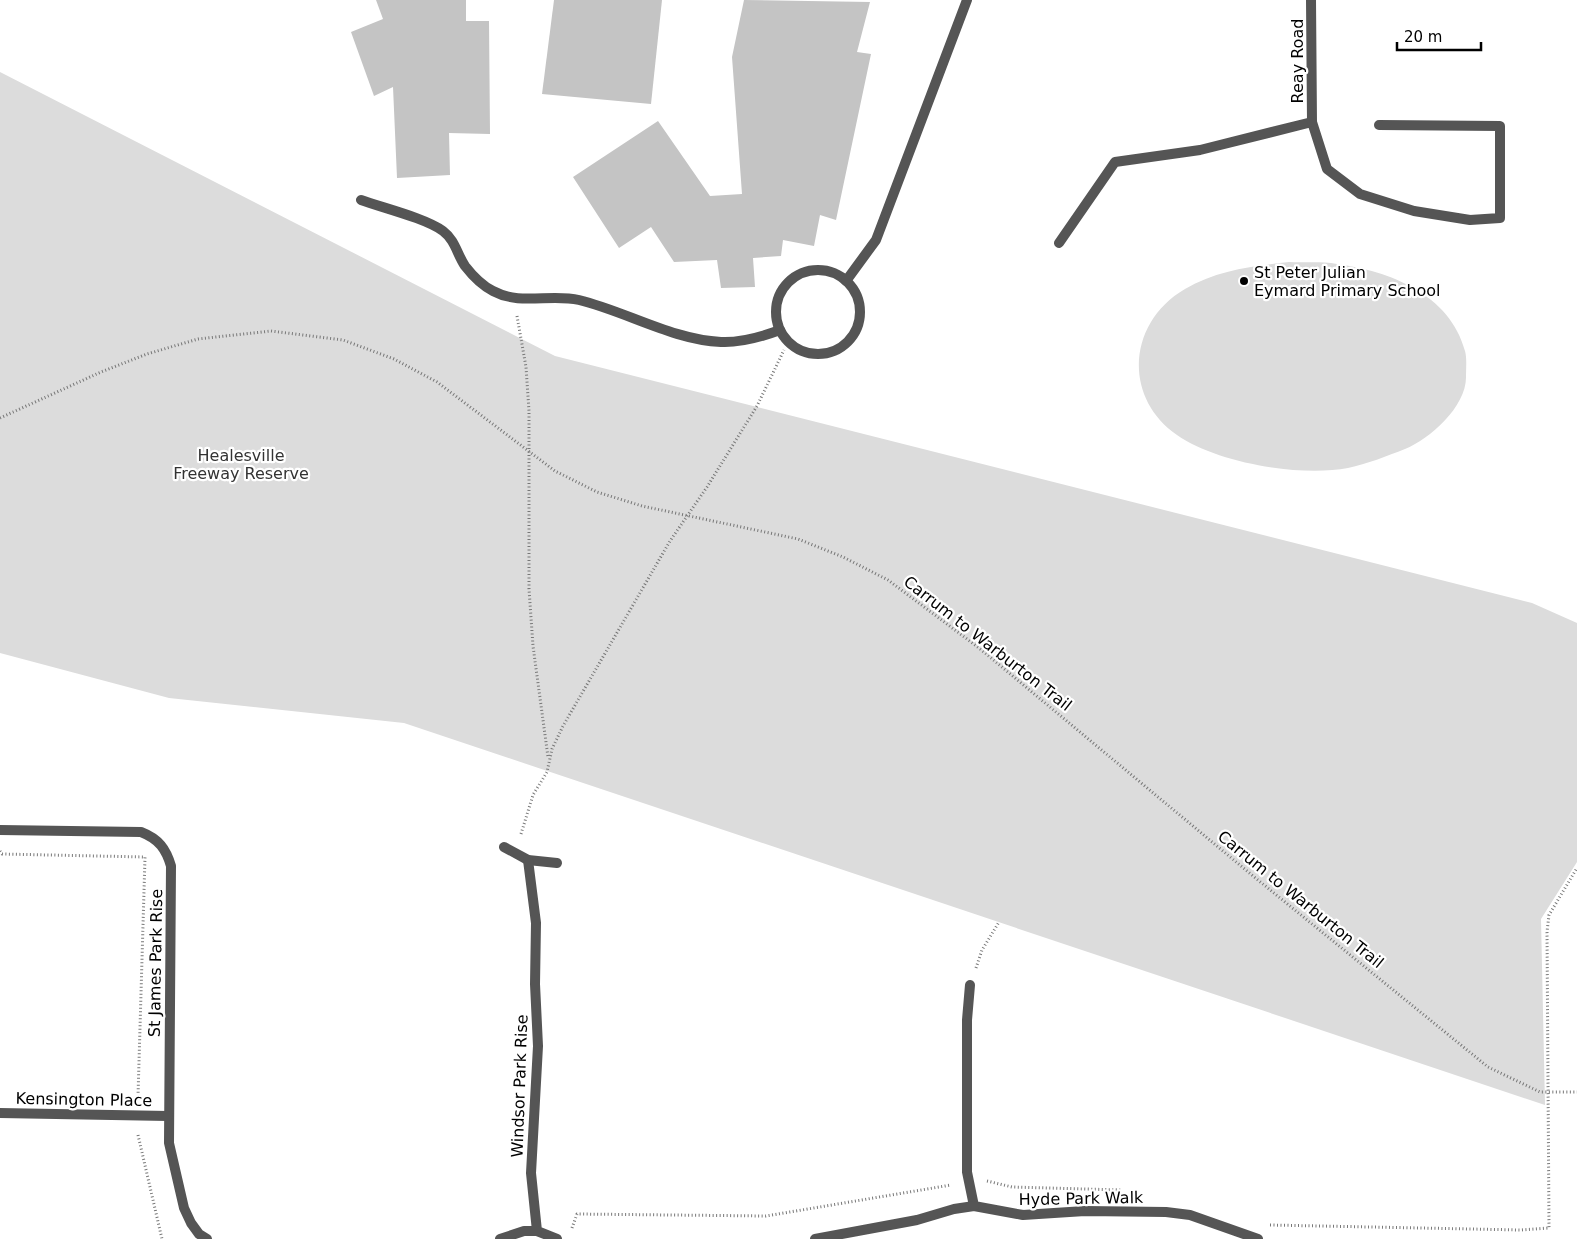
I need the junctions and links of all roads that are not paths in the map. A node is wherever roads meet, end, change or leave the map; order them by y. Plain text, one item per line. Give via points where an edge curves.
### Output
1 (967, 0) edge
2 (1311, 0) edge
3 (1312, 122) junction
4 (1379, 125) dead end
5 (361, 200) dead end
6 (1059, 243) dead end
7 (846, 281) junction
8 (780, 330) junction
9 (0, 830) edge
10 (504, 847) dead end
11 (528, 860) junction
12 (557, 863) dead end
13 (970, 985) road end
14 (0, 1113) edge
15 (168, 1116) junction
16 (974, 1206) junction
17 (537, 1231) junction
18 (207, 1239) edge
19 (500, 1239) edge
20 (558, 1239) edge
21 (815, 1239) edge
22 (1258, 1239) edge

1 - 7 street via 876,240
2 - 3 street, Reay Road
3 - 4 street, Reay Road via 1327,169 1360,194 1414,211 1470,220 1500,218 1500,126
3 - 6 street via 1200,150 1115,162
5 - 8 street via 443,231 478,281 492,291 513,298 577,299 690,336 720,342 758,338
7 - 8 street via 822,270 798,275 788,283 776,305
7 - 8 street via 859,304 859,318 848,342 837,350 811,354 798,350
9 - 15 street, St James Park Rise via 141,832 151,836 167,851 171,866
10 - 11 street
11 - 12 street
11 - 17 street, Windsor Park Rise via 536,923 538,1046 531,1173
13 - 16 street via 968,1182
14 - 15 street, Kensington Place
15 - 18 street, St James Park Rise via 169,1143 184,1208 199,1234
16 - 21 street
16 - 22 street, Hyde Park Walk via 1023,1215 1085,1211 1166,1212 1190,1215
17 - 19 street via 524,1231
17 - 20 street

